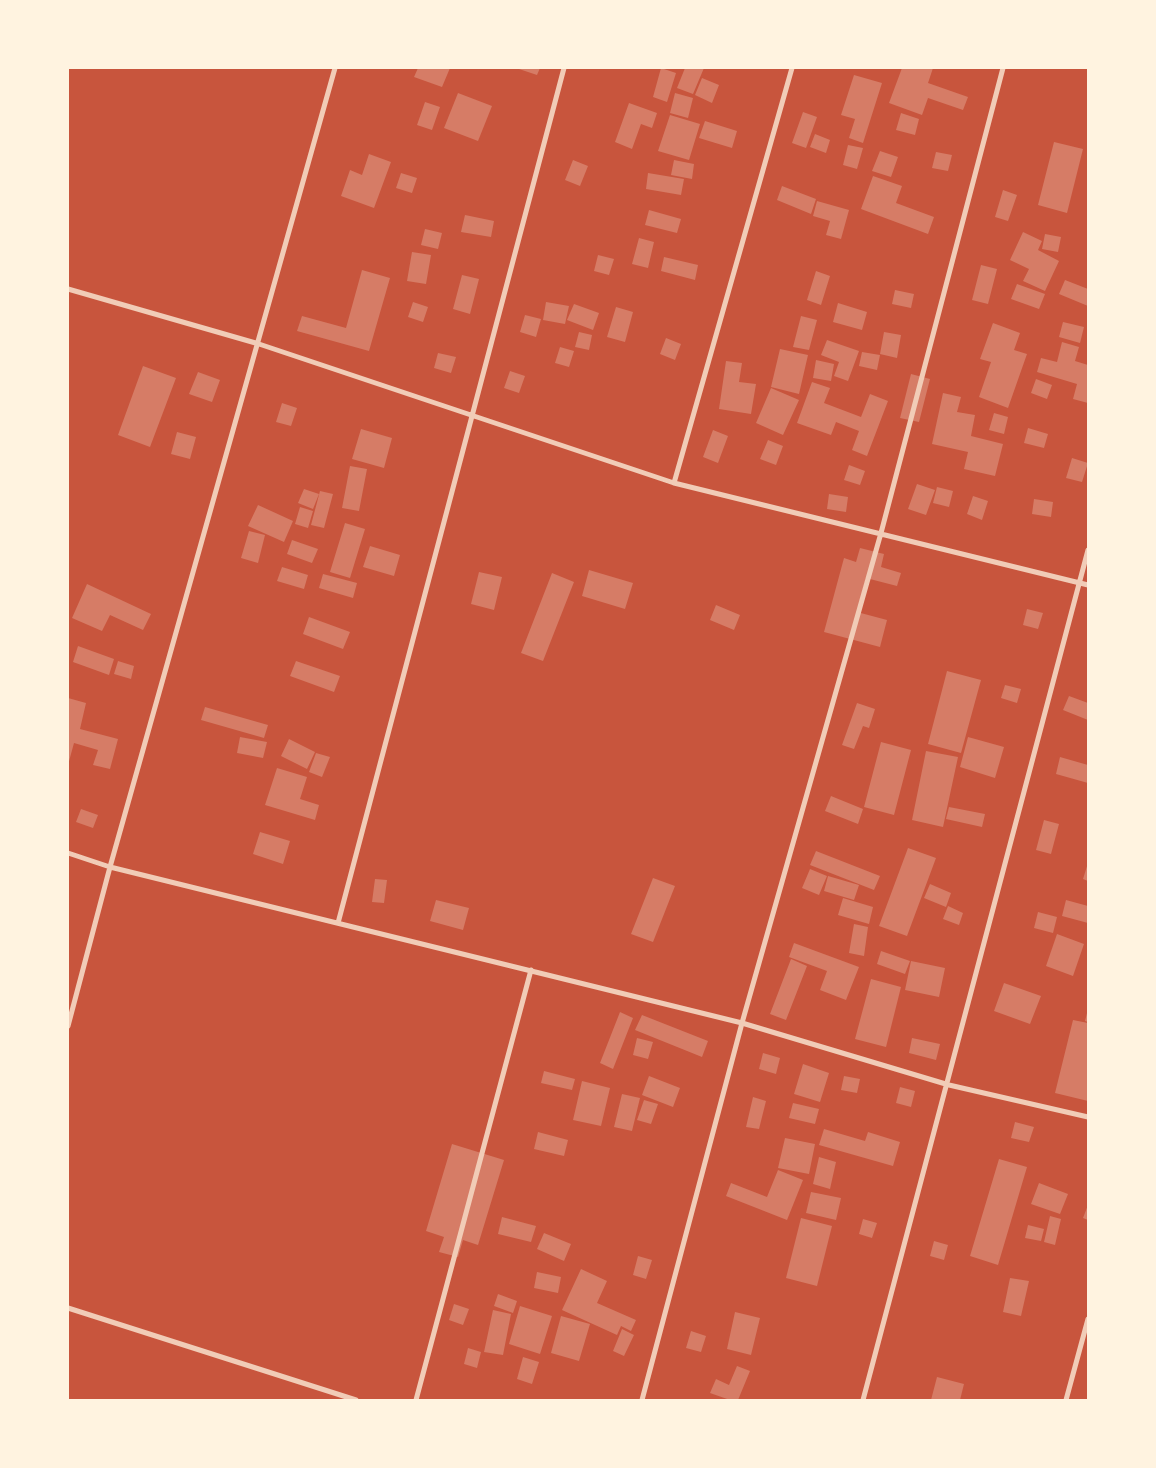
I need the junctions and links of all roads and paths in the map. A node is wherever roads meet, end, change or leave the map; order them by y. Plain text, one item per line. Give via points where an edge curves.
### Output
1 (335, 68) edge
2 (564, 68) edge
3 (792, 68) edge
4 (1003, 68) edge
5 (68, 289) edge
6 (259, 344) junction
7 (473, 416) junction
8 (674, 483) junction
9 (881, 533) junction
10 (1088, 550) edge
11 (1080, 583) junction
12 (1088, 585) edge
13 (68, 853) edge
14 (110, 867) junction
15 (338, 923) junction
16 (532, 970) junction
17 (742, 1023) junction
18 (68, 1026) edge
19 (948, 1085) junction
20 (1088, 1118) edge
21 (68, 1308) edge
22 (1088, 1319) edge
23 (356, 1400) edge
24 (416, 1400) edge
25 (642, 1400) edge
26 (863, 1400) edge
27 (1066, 1400) edge

1 - 6 street
2 - 7 street
3 - 8 street
4 - 9 street
5 - 6 street
6 - 7 street
6 - 14 street
7 - 8 street
7 - 15 street
8 - 9 street
9 - 11 street
9 - 17 street
10 - 11 street
11 - 12 street
11 - 19 street
13 - 14 street
14 - 15 street
14 - 18 street
15 - 16 street
16 - 17 street
16 - 24 street
17 - 19 street
17 - 25 street
19 - 20 street
19 - 26 street
21 - 23 street
22 - 27 street

